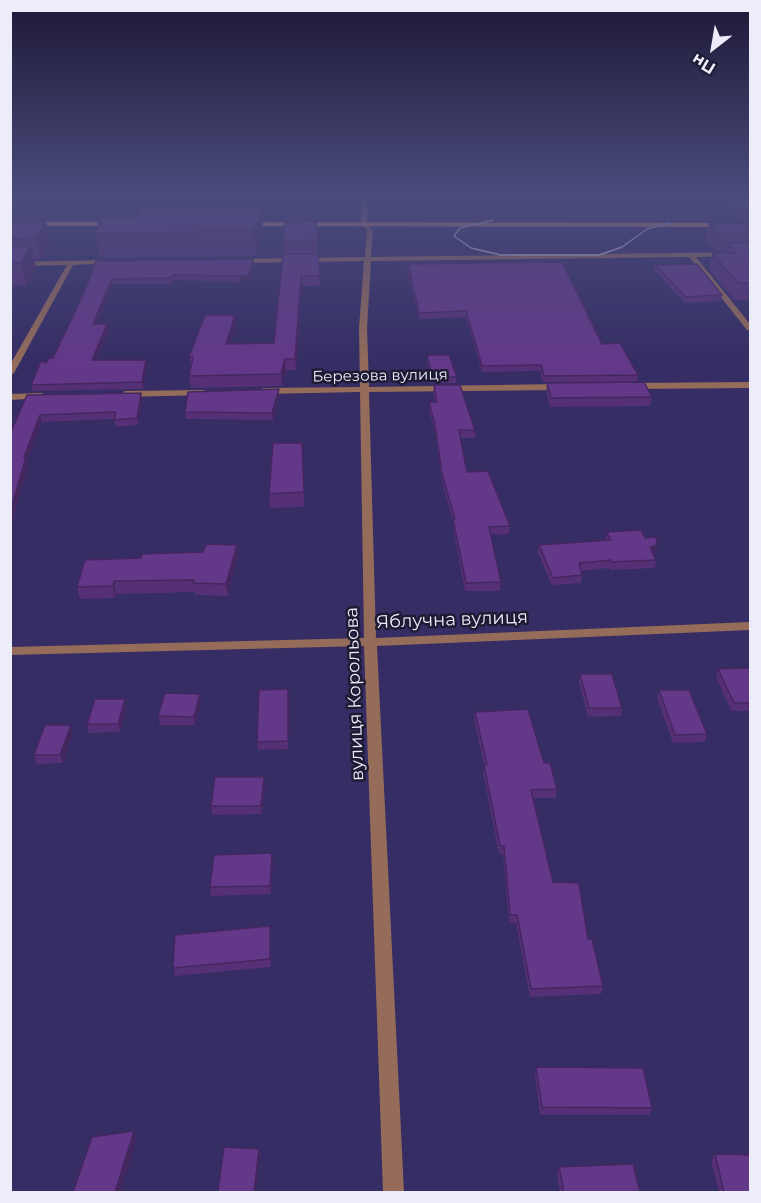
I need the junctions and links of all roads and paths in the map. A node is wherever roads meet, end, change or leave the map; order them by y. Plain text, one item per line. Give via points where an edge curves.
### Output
1 (369, 252) edge
2 (750, 254) edge
3 (691, 255) junction
4 (369, 260) junction
5 (226, 261) edge
6 (119, 262) edge
7 (71, 263) junction
8 (10, 264) edge
9 (750, 328) edge
10 (10, 373) edge
11 (750, 385) edge
12 (620, 386) edge
13 (573, 387) edge
14 (365, 389) junction
15 (259, 392) edge
16 (211, 393) edge
17 (117, 394) edge
18 (46, 396) edge
19 (10, 397) edge
20 (750, 626) edge
21 (370, 642) junction
22 (10, 651) edge
23 (394, 1192) edge

1 - 4 street, вулиця Корольова
2 - 3 street
3 - 4 street
3 - 9 street
4 - 5 street
4 - 14 street, вулиця Корольова via 363,328
6 - 7 street
7 - 8 street
7 - 10 street
11 - 12 street
13 - 14 street, Березова вулиця
14 - 15 street, Березова вулиця
14 - 21 street, вулиця Корольова
16 - 17 street
18 - 19 street
20 - 21 street, Яблучна вулиця
21 - 22 street, Яблучна вулиця
21 - 23 street, вулиця Корольова

